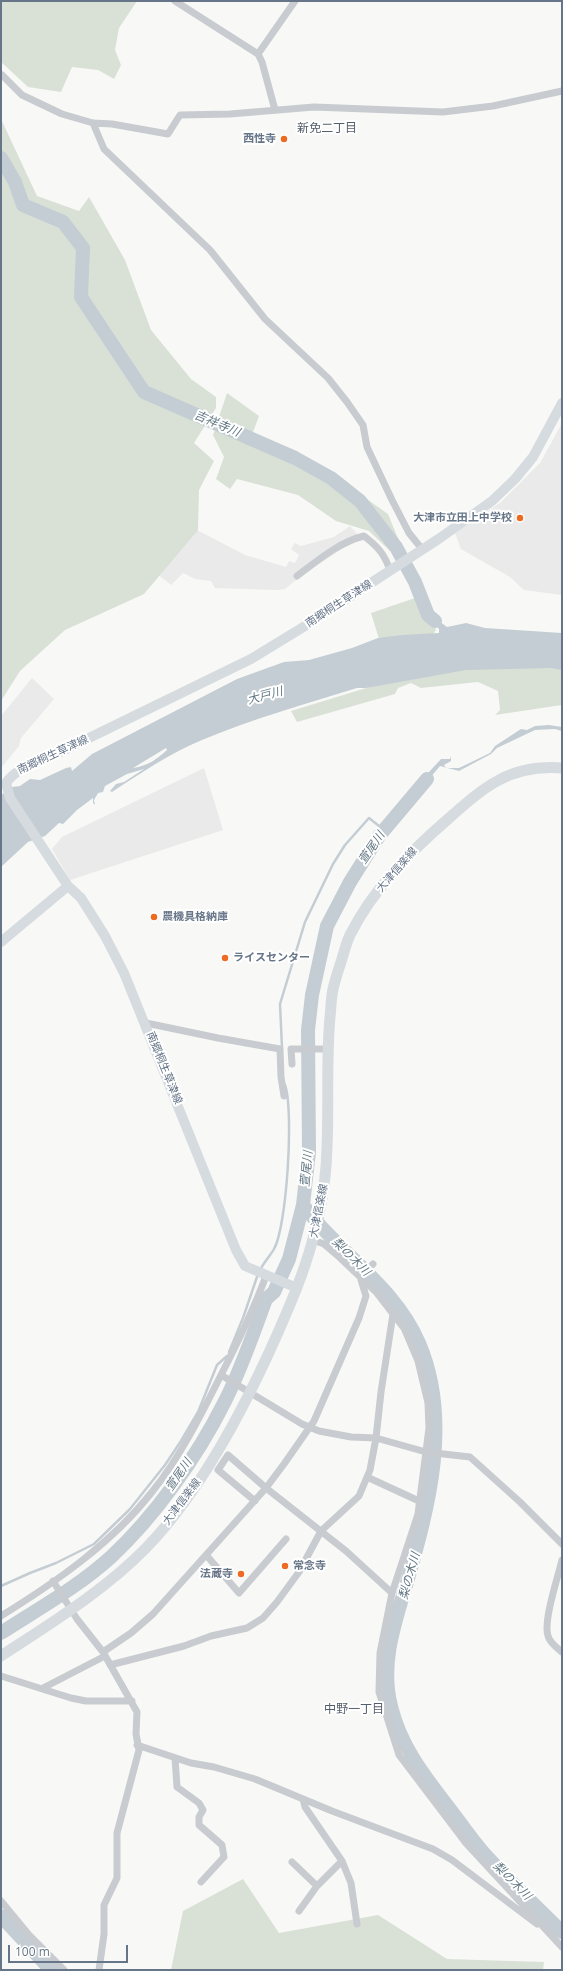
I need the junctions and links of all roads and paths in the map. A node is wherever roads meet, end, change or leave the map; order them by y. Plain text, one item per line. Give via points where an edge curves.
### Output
1 (175, 1) edge
2 (295, 1) edge
3 (258, 54) junction
4 (2, 75) dead end
5 (562, 91) edge
6 (275, 110) junction
7 (93, 123) junction
8 (562, 403) edge
9 (422, 549) junction
10 (391, 570) junction
11 (297, 576) dead end
12 (562, 768) edge
13 (4, 786) edge
14 (68, 886) junction
15 (1, 942) edge
16 (146, 1023) junction
17 (323, 1049) junction
18 (292, 1064) dead end
19 (284, 1096) dead end
20 (315, 1235) junction
21 (373, 1264) dead end
22 (268, 1276) junction
23 (360, 1277) junction
24 (295, 1287) junction
25 (393, 1314) junction
26 (221, 1375) junction
27 (246, 1389) junction
28 (310, 1427) junction
29 (376, 1438) junction
30 (427, 1452) junction
31 (219, 1459) junction
32 (367, 1477) junction
33 (266, 1488) junction
34 (255, 1501) junction
35 (420, 1501) junction
36 (322, 1531) junction
37 (286, 1539) dead end
38 (562, 1544) edge
39 (207, 1556) junction
40 (562, 1560) edge
41 (54, 1582) junction
42 (392, 1597) junction
43 (70, 1607) junction
44 (1, 1616) edge
45 (562, 1652) edge
46 (104, 1654) junction
47 (1, 1656) edge
48 (110, 1665) junction
49 (1, 1676) edge
50 (43, 1688) junction
51 (132, 1701) junction
52 (137, 1745) junction
53 (175, 1758) junction
54 (303, 1799) junction
55 (342, 1861) junction
56 (292, 1862) dead end
57 (490, 1871) junction
58 (479, 1880) junction
59 (201, 1882) dead end
60 (317, 1886) junction
61 (1, 1901) edge
62 (300, 1911) dead end
63 (357, 1924) dead end
64 (552, 1935) junction
65 (562, 1948) edge
66 (64, 1970) edge
67 (98, 1970) edge

1 - 3 street
2 - 3 street
3 - 6 street
4 - 7 street via 22,95 62,114
5 - 6 street via 464,110 432,112 314,107
6 - 7 street via 180,115 168,134
7 - 9 street via 104,149 210,250 265,319 328,378 348,402 363,425 367,447 392,500 409,533
8 - 9 main road, 南郷桐生草津線 via 534,457 515,479 492,501
9 - 10 main road, 南郷桐生草津線
10 - 11 street via 377,545 364,536 323,557
10 - 13 main road, 南郷桐生草津線 via 251,659 19,770
12 - 17 main road, 大津信楽線 via 546,767 512,773 480,790 432,833 382,884 349,936 332,990
13 - 14 main road, 南郷桐生草津線
14 - 15 main road
14 - 16 main road, 南郷桐生草津線 via 81,898 105,936
16 - 19 street via 280,1049
16 - 22 main road, 南郷桐生草津線 via 236,1250 245,1266
17 - 18 street via 291,1049
17 - 20 main road, 大津信楽線 via 328,1147 325,1184
20 - 23 street
20 - 24 main road, 大津信楽線
21 - 23 street
22 - 24 main road, 南郷桐生草津線
22 - 26 street
23 - 25 street via 377,1293
23 - 28 street via 366,1296 359,1318
24 - 27 main road, 大津信楽線
25 - 29 street
25 - 30 street via 404,1328 414,1349 424,1382 428,1403
26 - 27 street
26 - 41 street via 202,1415 152,1492 101,1545
27 - 28 street
27 - 31 main road, 大津信楽線
28 - 29 street via 351,1437
28 - 33 street
29 - 30 street
29 - 32 street
30 - 35 street
30 - 38 street via 470,1457
31 - 33 street via 228,1455
31 - 34 street via 218,1470
31 - 43 main road, 大津信楽線 via 146,1547 112,1579
32 - 35 street
32 - 36 street via 359,1496
33 - 34 street
33 - 36 street
34 - 39 street
35 - 42 street
36 - 42 street
36 - 48 street via 299,1572 263,1618 247,1628
37 - 39 street via 239,1593
39 - 46 street via 153,1614
40 - 45 street via 548,1618 550,1641
41 - 43 street
41 - 44 street
42 - 57 street via 380,1653 379,1692 399,1756
43 - 46 street
43 - 47 main road, 大津信楽線
46 - 48 street
46 - 50 street
48 - 51 street
49 - 50 street
50 - 51 street via 86,1701
51 - 52 street via 137,1712
52 - 53 street
52 - 67 street via 139,1750 136,1765 117,1833 117,1878 104,1905 104,1934
53 - 54 street via 234,1772
53 - 59 street via 177,1787 199,1803 203,1810 199,1817 199,1825 222,1845 224,1857
54 - 55 street via 305,1807
54 - 58 street via 433,1849
55 - 60 street
55 - 63 street via 351,1883
56 - 60 street
57 - 58 street
57 - 64 street
58 - 64 street
60 - 62 street
61 - 66 street via 29,1935
64 - 65 street

